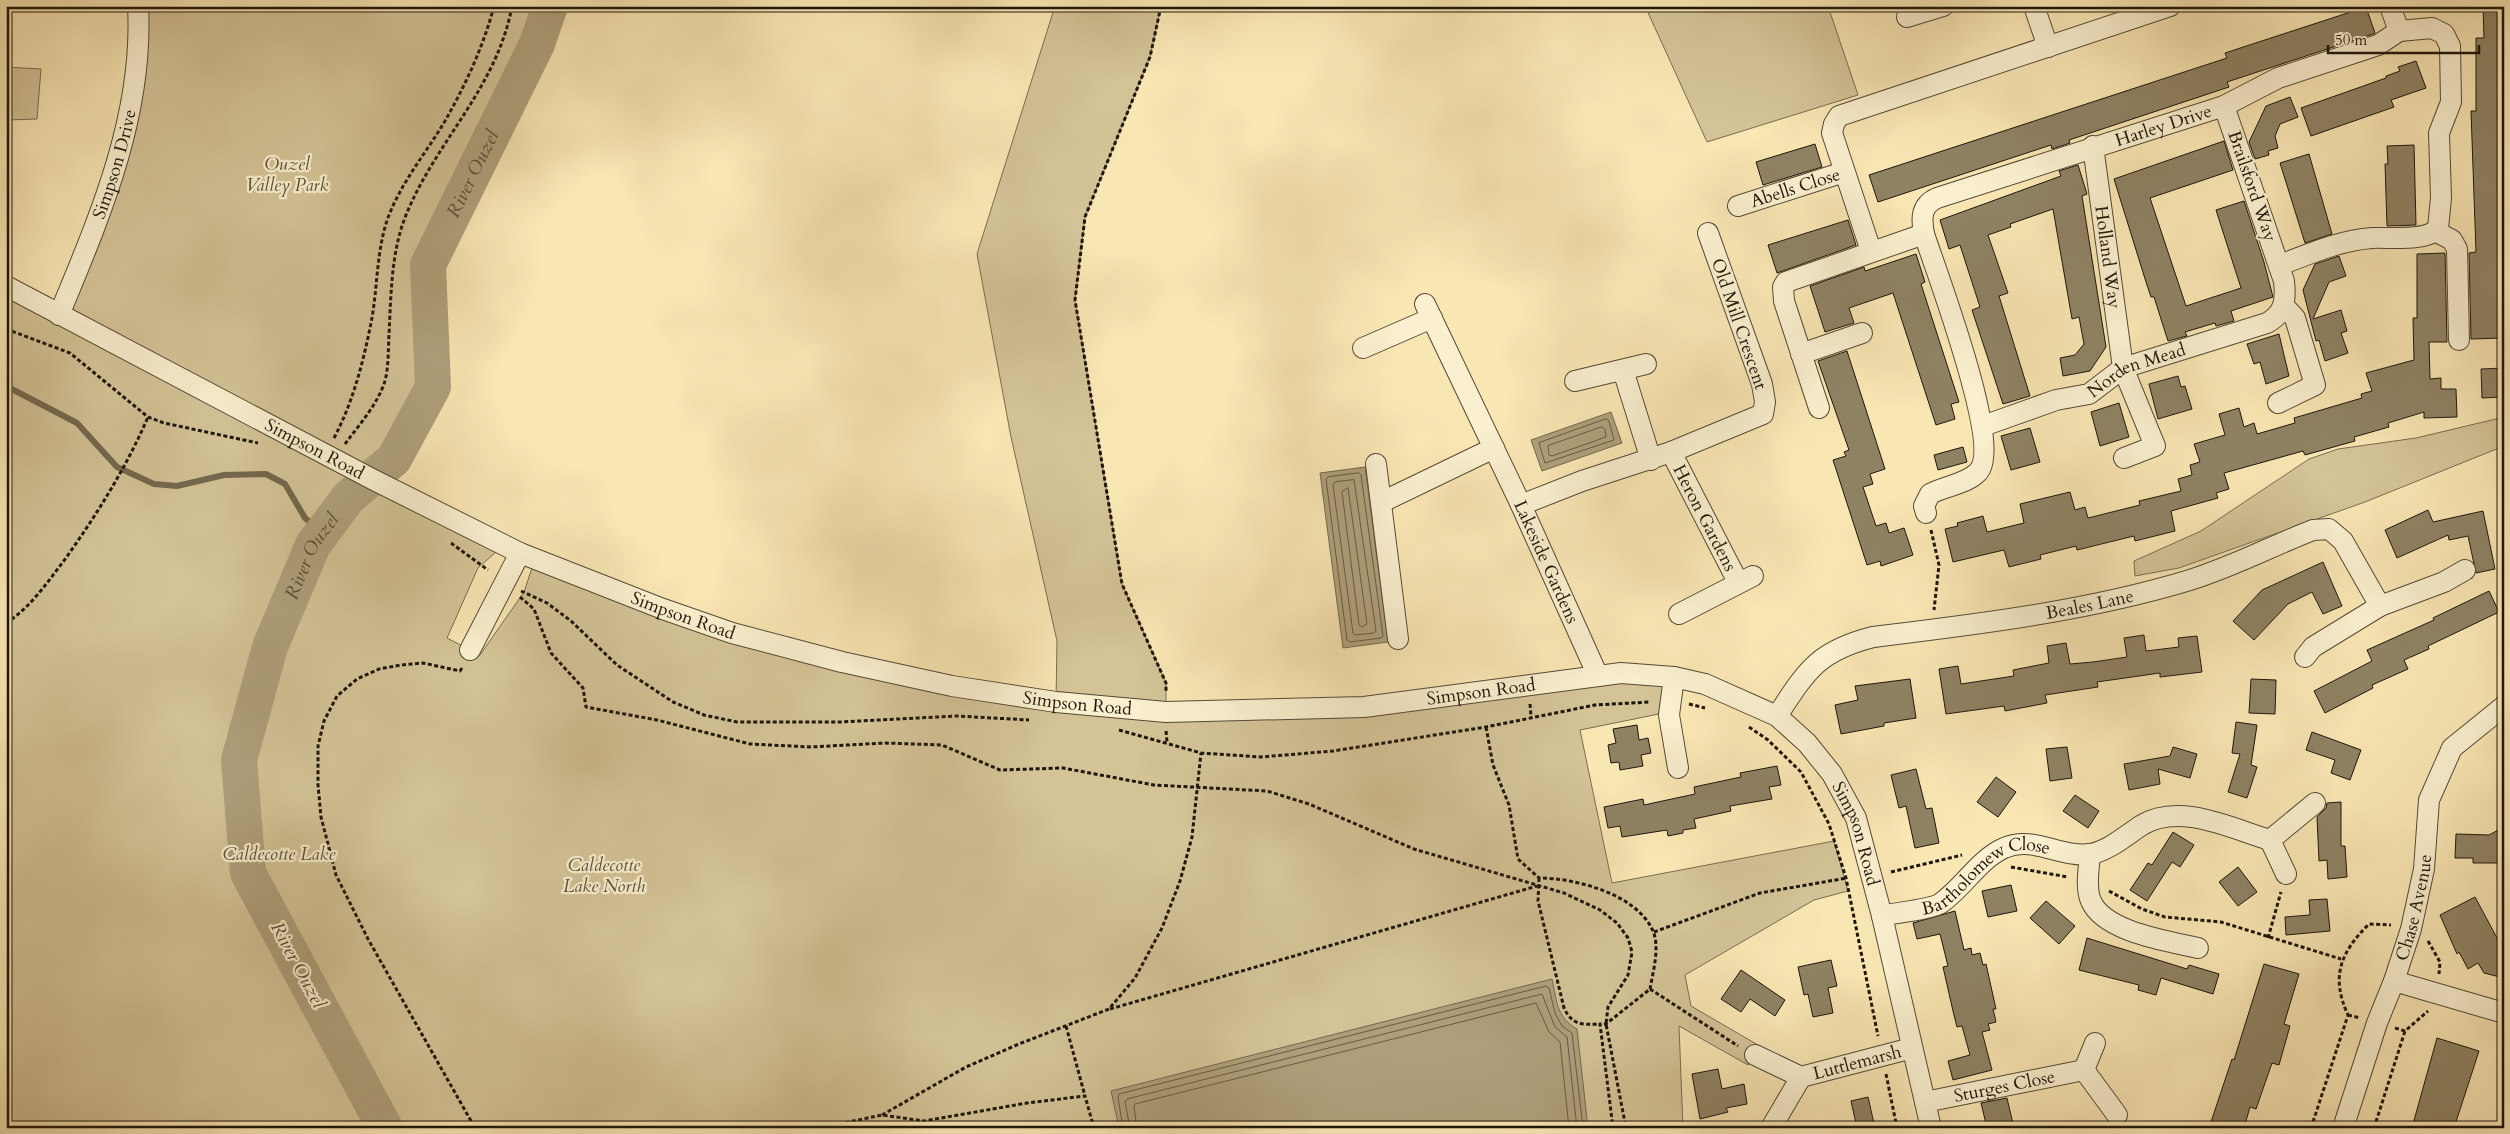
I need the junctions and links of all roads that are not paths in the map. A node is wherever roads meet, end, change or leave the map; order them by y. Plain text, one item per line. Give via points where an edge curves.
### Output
1 (138, 6) edge
2 (1943, 6) edge
3 (2034, 6) edge
4 (2170, 6) edge
5 (2390, 6) edge
6 (1907, 17) dead end
7 (2399, 31) junction
8 (2048, 47) junction
9 (2224, 106) junction
10 (2093, 146) junction
11 (1844, 172) junction
12 (1738, 206) dead end
13 (2435, 231) junction
14 (1708, 233) dead end
15 (1924, 234) junction
16 (1871, 251) junction
17 (2280, 266) junction
18 (6, 286) edge
19 (2284, 306) junction
20 (59, 315) junction
21 (1862, 333) dead end
22 (2459, 340) dead end
23 (1363, 348) dead end
24 (1801, 354) junction
25 (1646, 364) dead end
26 (2123, 368) junction
27 (1623, 370) junction
28 (1575, 380) dead end
29 (2278, 403) dead end
30 (1818, 408) dead end
31 (1983, 426) junction
32 (1494, 448) junction
33 (1672, 452) junction
34 (2124, 458) dead end
35 (1651, 460) junction
36 (1376, 464) dead end
37 (1382, 502) junction
38 (1521, 505) junction
39 (1926, 513) road end
40 (520, 553) junction
41 (2464, 570) dead end
42 (2380, 606) junction
43 (1679, 614) dead end
44 (1398, 639) dead end
45 (470, 650) road end
46 (2306, 657) dead end
47 (1598, 676) junction
48 (1674, 677) junction
49 (2504, 706) edge
50 (1777, 716) junction
51 (1678, 768) dead end
52 (2315, 803) dead end
53 (2270, 840) junction
54 (2090, 854) junction
55 (2286, 874) road end
56 (1882, 916) junction
57 (2198, 948) dead end
58 (2394, 981) junction
59 (2504, 1013) edge
60 (2095, 1043) dead end
61 (1912, 1048) junction
62 (1755, 1055) road end
63 (2084, 1070) junction
64 (1800, 1077) junction
65 (1924, 1102) junction
66 (2117, 1115) dead end
67 (1771, 1128) edge
68 (1931, 1128) edge
69 (2343, 1128) edge

1 - 20 street, Simpson Drive via 137,75 129,121 93,233
2 - 6 street
3 - 8 street
4 - 8 street
5 - 7 street
7 - 9 street, Harley Drive via 2378,45 2278,78
7 - 13 street via 2432,28 2444,34 2450,46 2451,96 2439,128 2441,198 2440,222
8 - 11 street via 1839,116 1832,134
9 - 10 street, Harley Drive
9 - 17 street, Brailsford Way
10 - 15 street, Harley Drive via 1932,200 1922,213
10 - 26 street, Holland Way
11 - 12 street, Abells Close
11 - 16 street, Abells Close
13 - 17 street via 2414,237 2353,241
13 - 22 street via 2452,240 2457,249
14 - 33 street, Old Mill Crescent via 1762,384 1765,402 1763,414
15 - 16 street
15 - 31 street, Harley Drive
16 - 24 street via 1786,282 1784,301
17 - 19 street via 2286,292
18 - 20 street, Simpson Road
19 - 26 street, Norden Mead via 2278,316 2267,323
19 - 29 street via 2294,318 2315,385
20 - 40 street, Simpson Road
21 - 24 street
23 - 32 street, Lakeside Gardens via 1429,312
24 - 30 street
25 - 27 street
26 - 31 street, Norden Mead via 2089,394 2056,400
26 - 34 street, Holland Way via 2155,446
27 - 28 street
27 - 35 street
31 - 39 street, Harley Drive via 1985,457 1978,472 1930,494 1924,506
32 - 37 street
32 - 38 street, Lakeside Gardens
33 - 35 street, Old Mill Crescent
33 - 43 street, Heron Gardens via 1745,579
35 - 38 street, Old Mill Crescent via 1582,481
36 - 37 street
37 - 44 street
38 - 47 street, Lakeside Gardens
40 - 45 street
40 - 47 street, Simpson Road via 732,633 952,686 1056,702 1166,712 1364,707
41 - 42 street via 2444,582
42 - 46 street via 2313,647
42 - 50 street, Beales Lane via 2343,541 2329,529 2313,530 2192,579 2137,595 2036,615 1873,637 1847,644 1824,656 1798,684
47 - 48 street, Simpson Road via 1621,673
48 - 50 street, Simpson Road via 1705,684
48 - 51 street via 1670,715
49 - 58 street, Chase Avenue via 2452,748 2429,800 2424,869 2411,929
50 - 56 street, Simpson Road via 1807,743 1832,774 1856,818
52 - 53 street
53 - 54 street via 2193,817 2168,816 2144,824 2119,841
53 - 55 street
54 - 56 street, Bartholomew Close via 2017,843 1989,858 1940,904
54 - 57 street via 2090,900 2100,915 2118,926
56 - 61 street, Simpson Road
58 - 59 street
58 - 69 street, Chase Avenue
60 - 63 street
61 - 64 street, Luttlemarsh
61 - 65 street, Simpson Road
62 - 64 street, Luttlemarsh
63 - 65 street, Sturges Close
63 - 66 street
64 - 67 street, Luttlemarsh
65 - 68 street, Simpson Road

